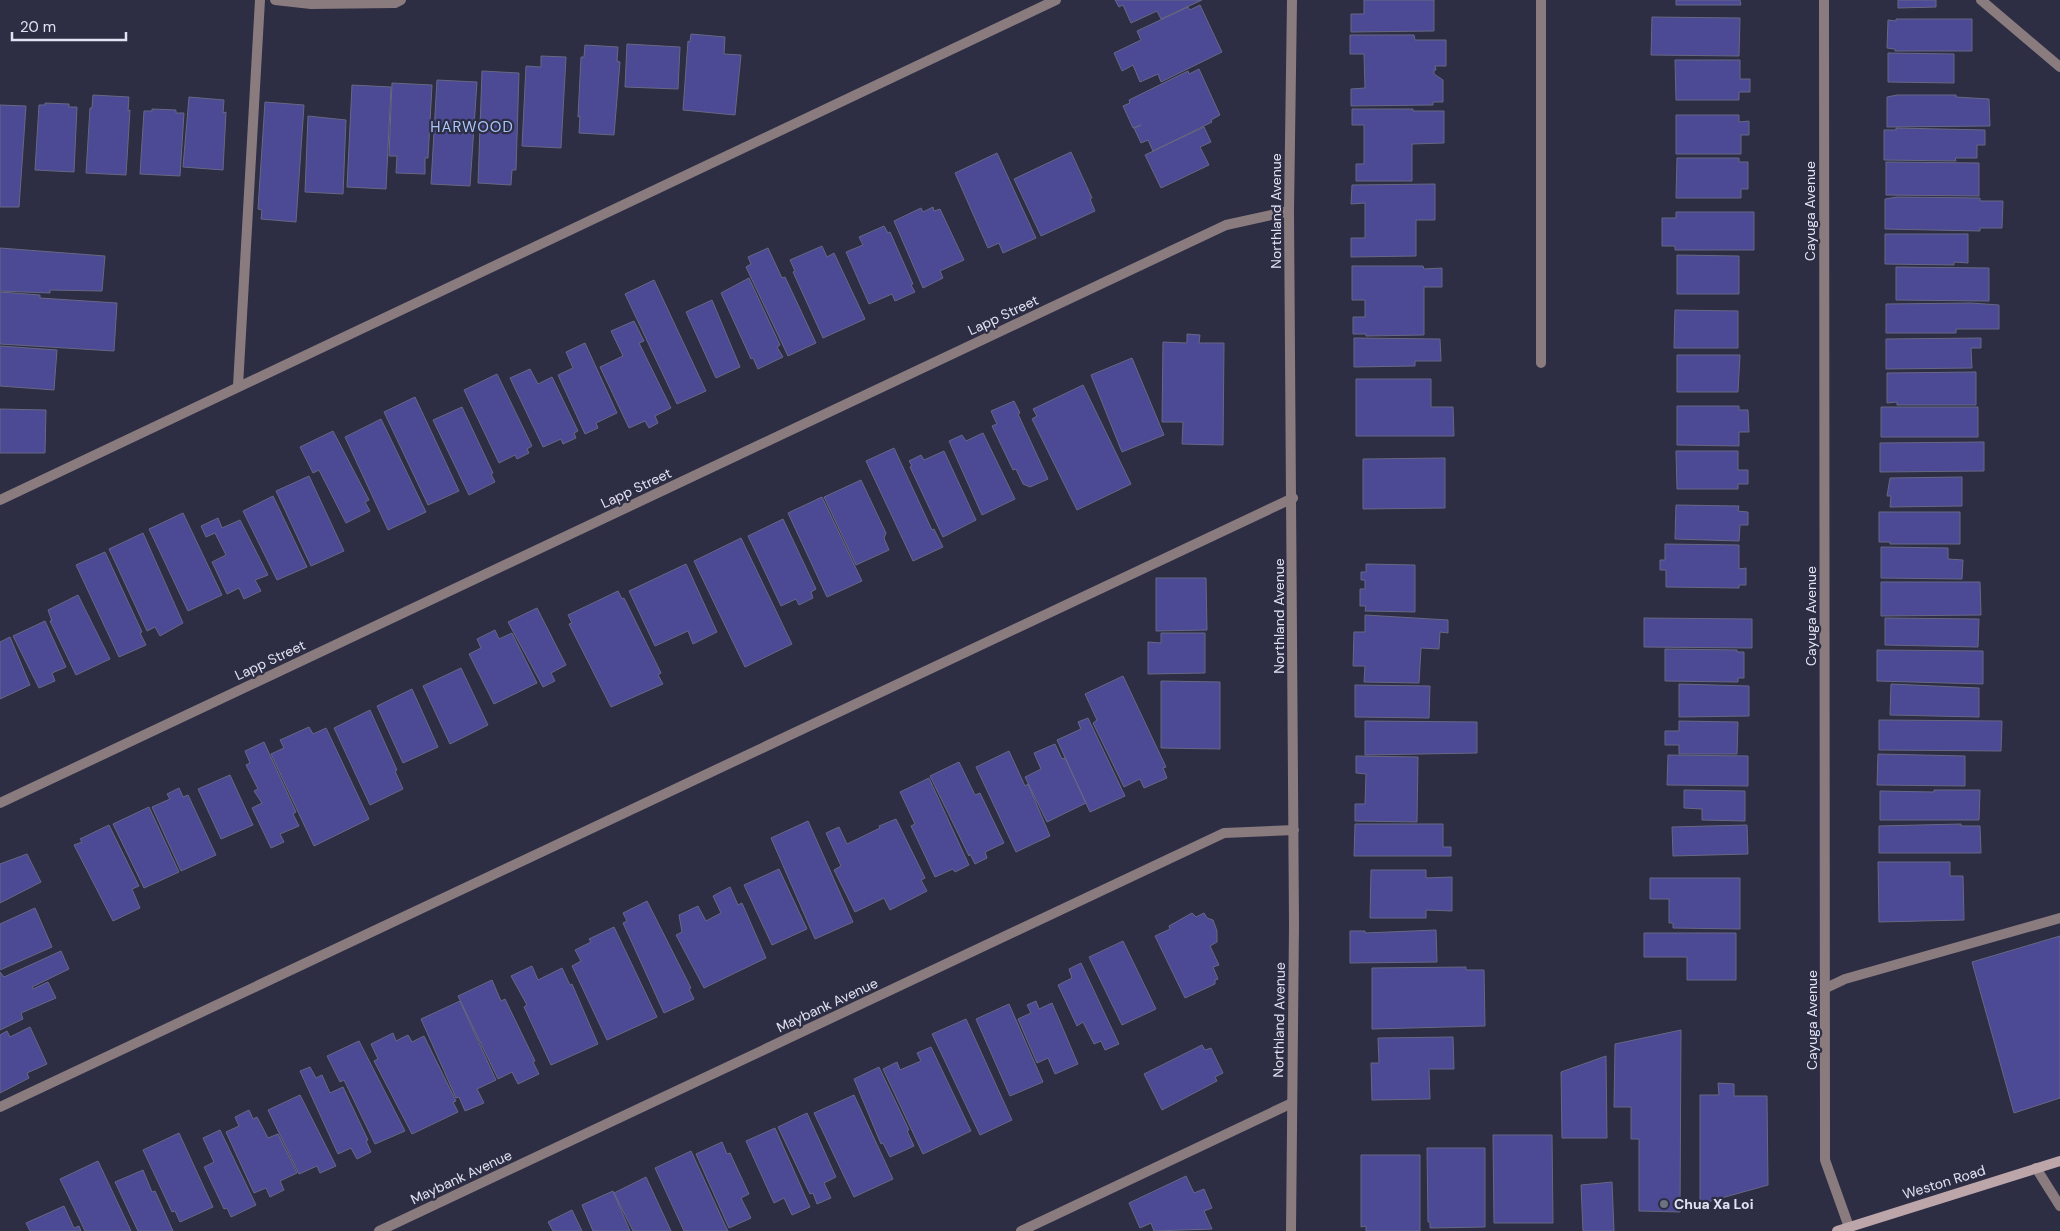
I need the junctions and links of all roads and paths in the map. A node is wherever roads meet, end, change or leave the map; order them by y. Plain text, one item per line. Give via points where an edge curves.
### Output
1 (260, 0) edge
2 (274, 0) edge
3 (401, 0) edge
4 (1056, 0) edge
5 (1292, 0) edge
6 (1542, 0) edge
7 (1824, 0) edge
8 (1981, 0) edge
9 (2060, 67) edge
10 (1289, 211) junction
11 (1542, 362) dead end
12 (238, 386) junction
13 (1292, 498) junction
14 (0, 500) edge
15 (0, 802) edge
16 (1294, 830) junction
17 (2060, 918) edge
18 (1826, 988) junction
19 (1292, 1102) junction
20 (0, 1107) edge
21 (2060, 1161) edge
22 (2036, 1168) junction
23 (2060, 1206) edge
24 (1849, 1227) junction
25 (379, 1231) edge
26 (1022, 1231) edge
27 (1291, 1231) edge
28 (1837, 1231) edge

1 - 12 street
2 - 3 street via 311,4 395,3
4 - 12 street
5 - 10 street, Northland Avenue
6 - 11 street
7 - 18 street, Cayuga Avenue
8 - 9 street
10 - 13 street, Northland Avenue
10 - 15 street, Lapp Street via 1226,225
12 - 14 street
13 - 16 street, Northland Avenue
13 - 20 street
16 - 19 street, Northland Avenue
16 - 25 street, Maybank Avenue via 1224,833
17 - 18 street via 1845,979
18 - 24 street, Cayuga Avenue via 1825,1160
19 - 26 street
19 - 27 street, Northland Avenue
21 - 22 main road, Weston Road
22 - 23 street
22 - 24 main road, Weston Road
24 - 28 main road, Weston Road

